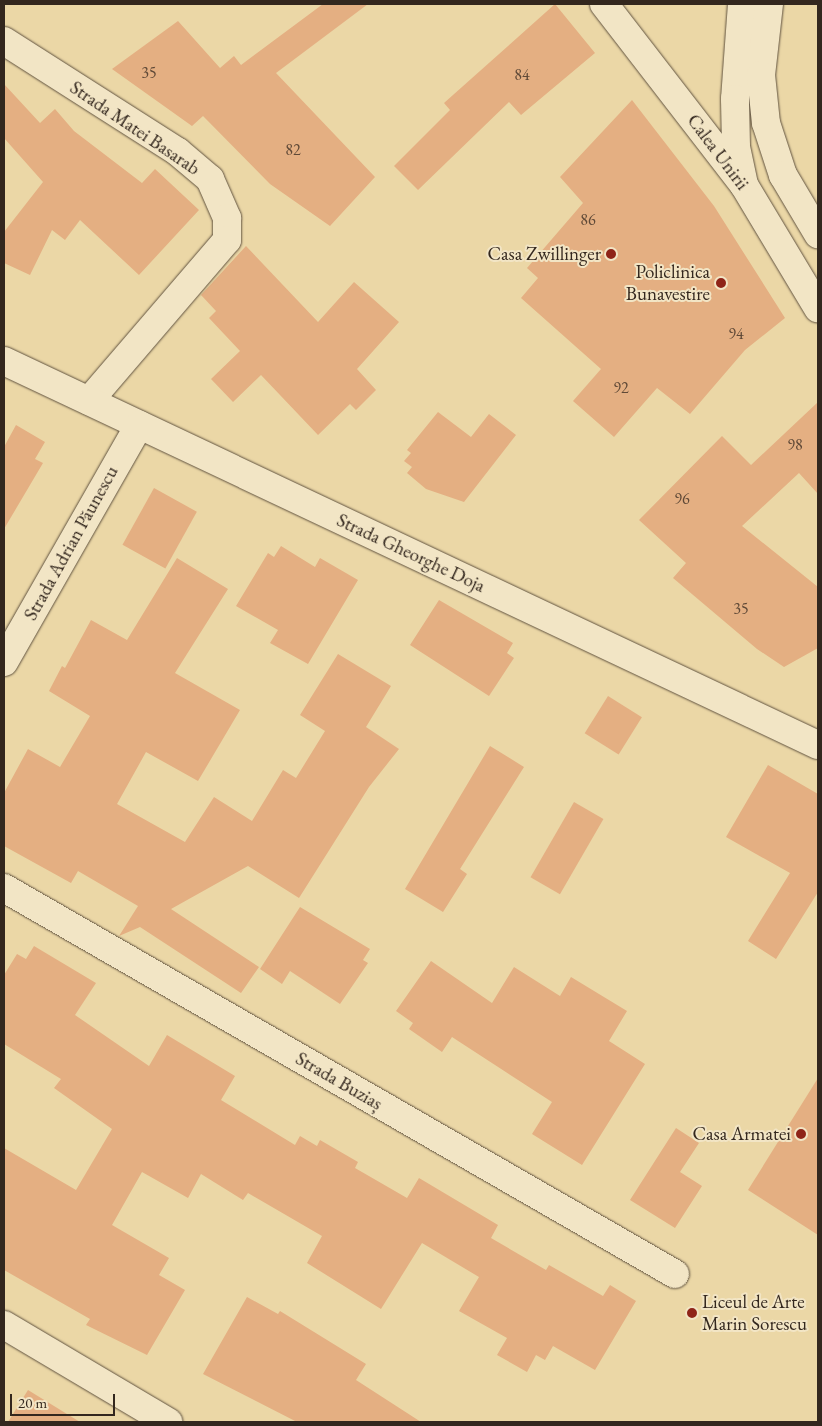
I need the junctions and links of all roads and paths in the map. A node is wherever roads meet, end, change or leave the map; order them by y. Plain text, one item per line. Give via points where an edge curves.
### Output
1 (604, 4) edge
2 (742, 4) edge
3 (769, 4) edge
4 (4, 41) edge
5 (744, 185) junction
6 (818, 234) edge
7 (818, 308) edge
8 (4, 361) edge
9 (89, 401) junction
10 (139, 425) junction
11 (4, 662) edge
12 (818, 744) edge
13 (4, 888) edge
14 (675, 1274) dead end
15 (4, 1325) edge
16 (168, 1422) edge

1 - 5 street, Calea Unirii
2 - 5 street via 736,147
3 - 6 street via 761,75 766,123 783,175
4 - 9 street, Strada Matei Basarab via 178,152 210,179 227,218 226,240
5 - 7 street, Calea Unirii
8 - 9 street, Strada Gheorghe Doja
9 - 10 street, Strada Gheorghe Doja
10 - 11 street, Strada Adrian Păunescu
10 - 12 street, Strada Gheorghe Doja
13 - 14 street, Strada Buziaș
15 - 16 street

